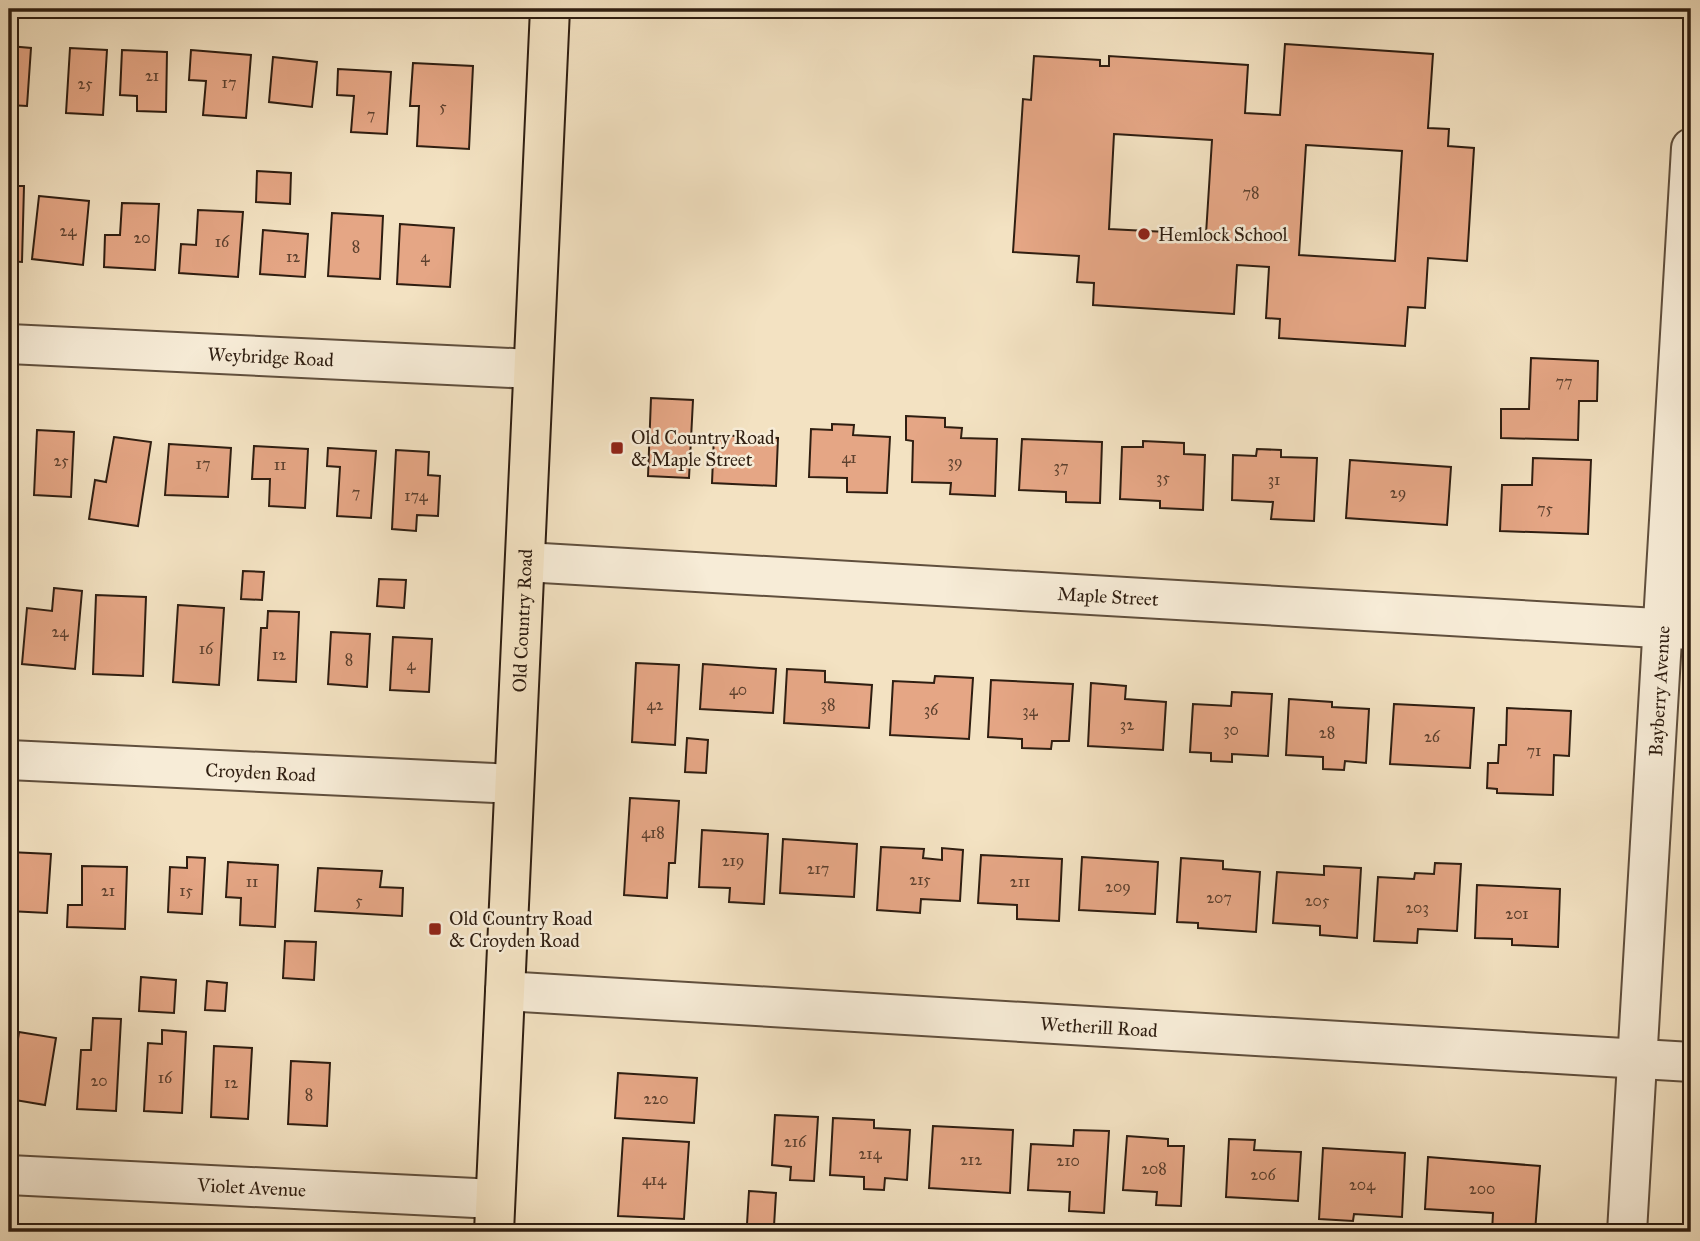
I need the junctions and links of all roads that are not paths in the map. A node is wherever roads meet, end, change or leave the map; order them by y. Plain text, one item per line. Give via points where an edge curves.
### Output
1 (550, 9) edge
2 (1691, 148) edge
3 (9, 344) edge
4 (533, 369) junction
5 (525, 562) junction
6 (1677, 629) edge
7 (9, 760) edge
8 (514, 783) junction
9 (505, 991) junction
10 (1637, 1059) junction
11 (1691, 1062) edge
12 (9, 1175) edge
13 (494, 1216) edge
14 (1627, 1232) edge

1 - 4 main road, Old Country Road
2 - 6 street, Bayberry Avenue
3 - 4 street, Weybridge Road
4 - 5 main road, Old Country Road
5 - 6 street, Maple Street
5 - 8 main road, Old Country Road
6 - 10 street, Bayberry Avenue
7 - 8 street, Croyden Road
8 - 9 main road, Old Country Road
9 - 10 street, Wetherill Road
9 - 13 main road, Old Country Road
10 - 11 street, Wetherill Road
10 - 14 street, Bayberry Avenue
12 - 13 street, Violet Avenue

